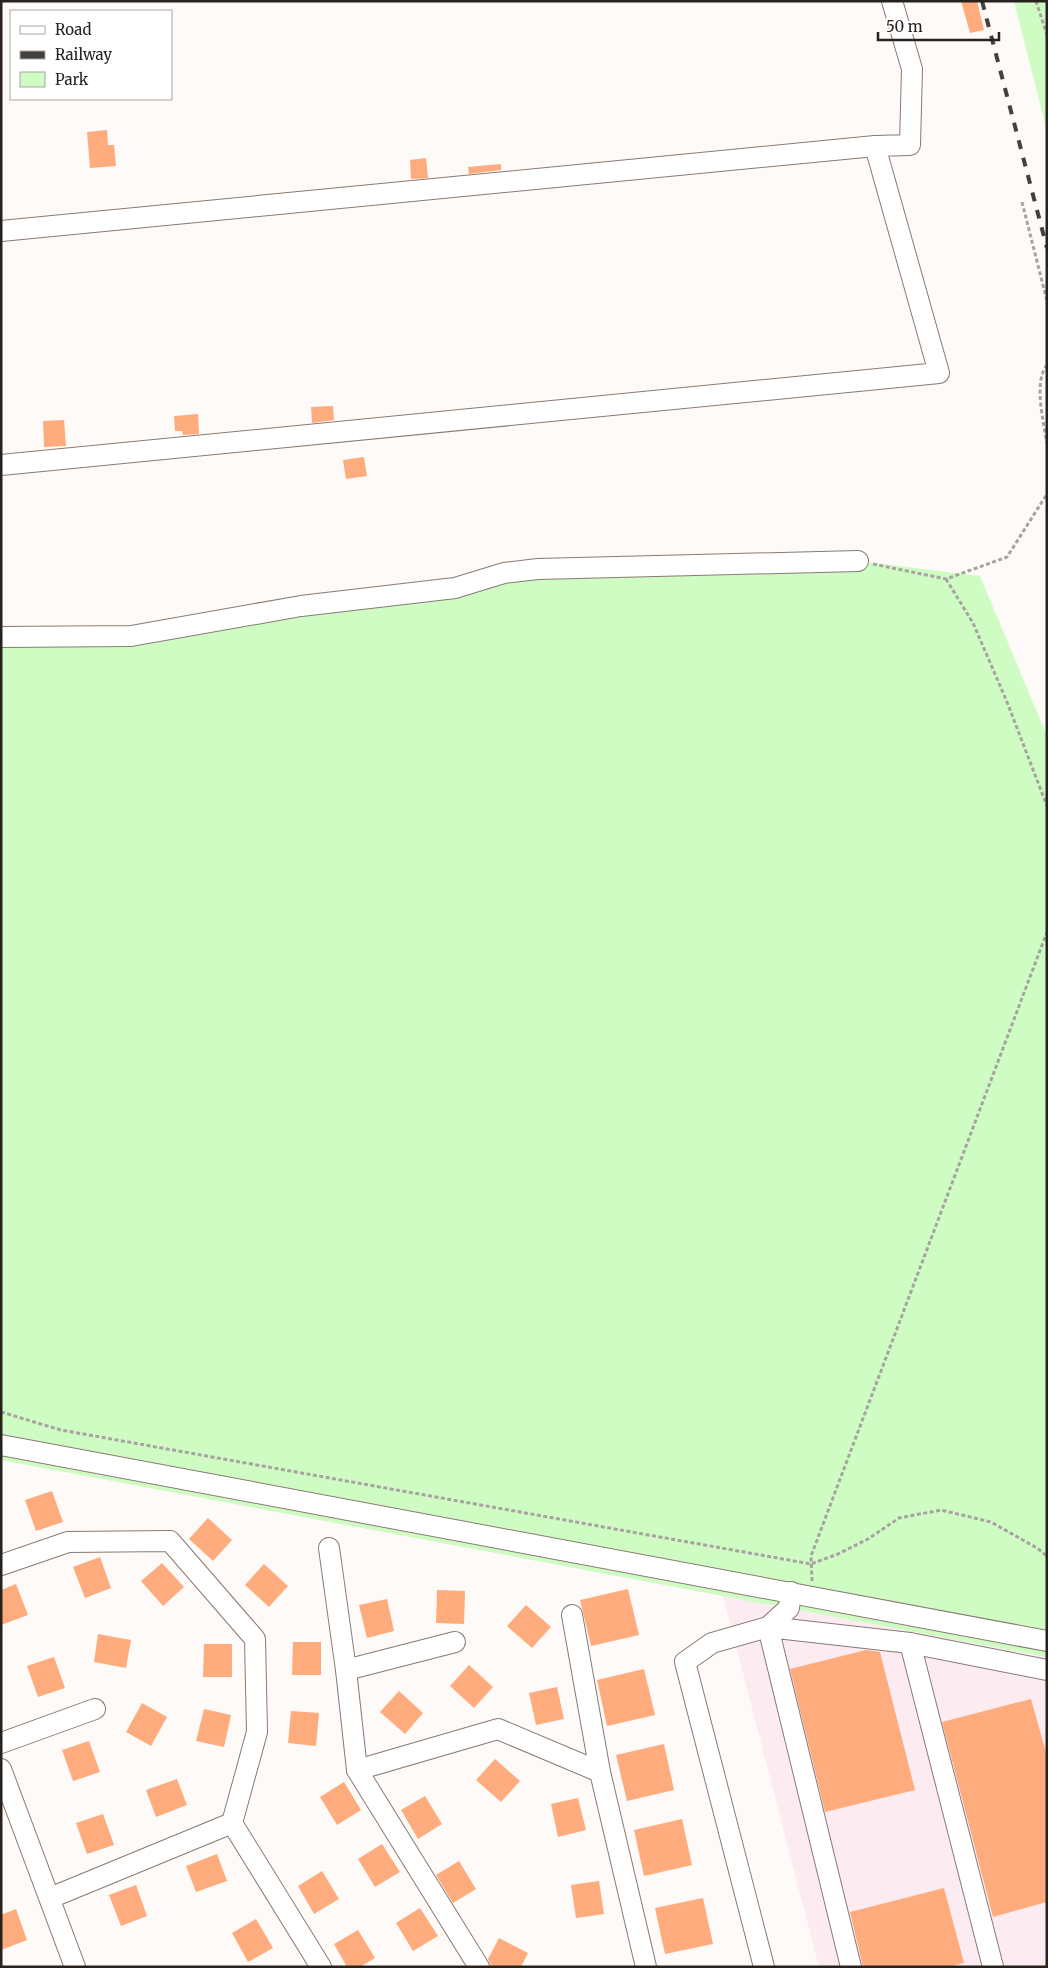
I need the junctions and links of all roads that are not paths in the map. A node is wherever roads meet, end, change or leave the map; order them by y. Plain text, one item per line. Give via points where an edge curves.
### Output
1 (892, 1) edge
2 (875, 146) junction
3 (1, 231) edge
4 (1, 464) edge
5 (858, 561) road end
6 (1, 637) edge
7 (1, 1444) edge
8 (329, 1548) dead end
9 (1, 1565) edge
10 (791, 1592) junction
11 (572, 1615) dead end
12 (768, 1627) junction
13 (1047, 1641) edge
14 (455, 1642) dead end
15 (910, 1643) junction
16 (346, 1670) junction
17 (1047, 1670) edge
18 (95, 1709) dead end
19 (1, 1743) edge
20 (1, 1769) edge
21 (357, 1770) junction
22 (600, 1772) junction
23 (232, 1823) junction
24 (50, 1898) junction
25 (75, 1967) edge
26 (321, 1967) edge
27 (478, 1967) edge
28 (646, 1967) edge
29 (764, 1967) edge
30 (851, 1967) edge
31 (993, 1967) edge

1 - 2 lane via 912,69 910,145
2 - 3 lane
2 - 4 lane via 939,373
5 - 6 lane via 538,569 504,573 455,588 301,606 131,636
7 - 10 lane
8 - 16 lane
9 - 23 lane via 68,1542 170,1541 255,1639 257,1732
10 - 12 lane via 789,1608
10 - 13 lane
11 - 22 lane
12 - 15 lane
12 - 29 lane via 712,1643 685,1662
12 - 30 lane
14 - 16 lane
15 - 17 lane
15 - 31 lane
16 - 21 lane
18 - 19 lane
20 - 24 lane
21 - 22 lane via 498,1729
21 - 27 lane
22 - 28 lane
23 - 24 lane
23 - 26 lane
24 - 25 lane

